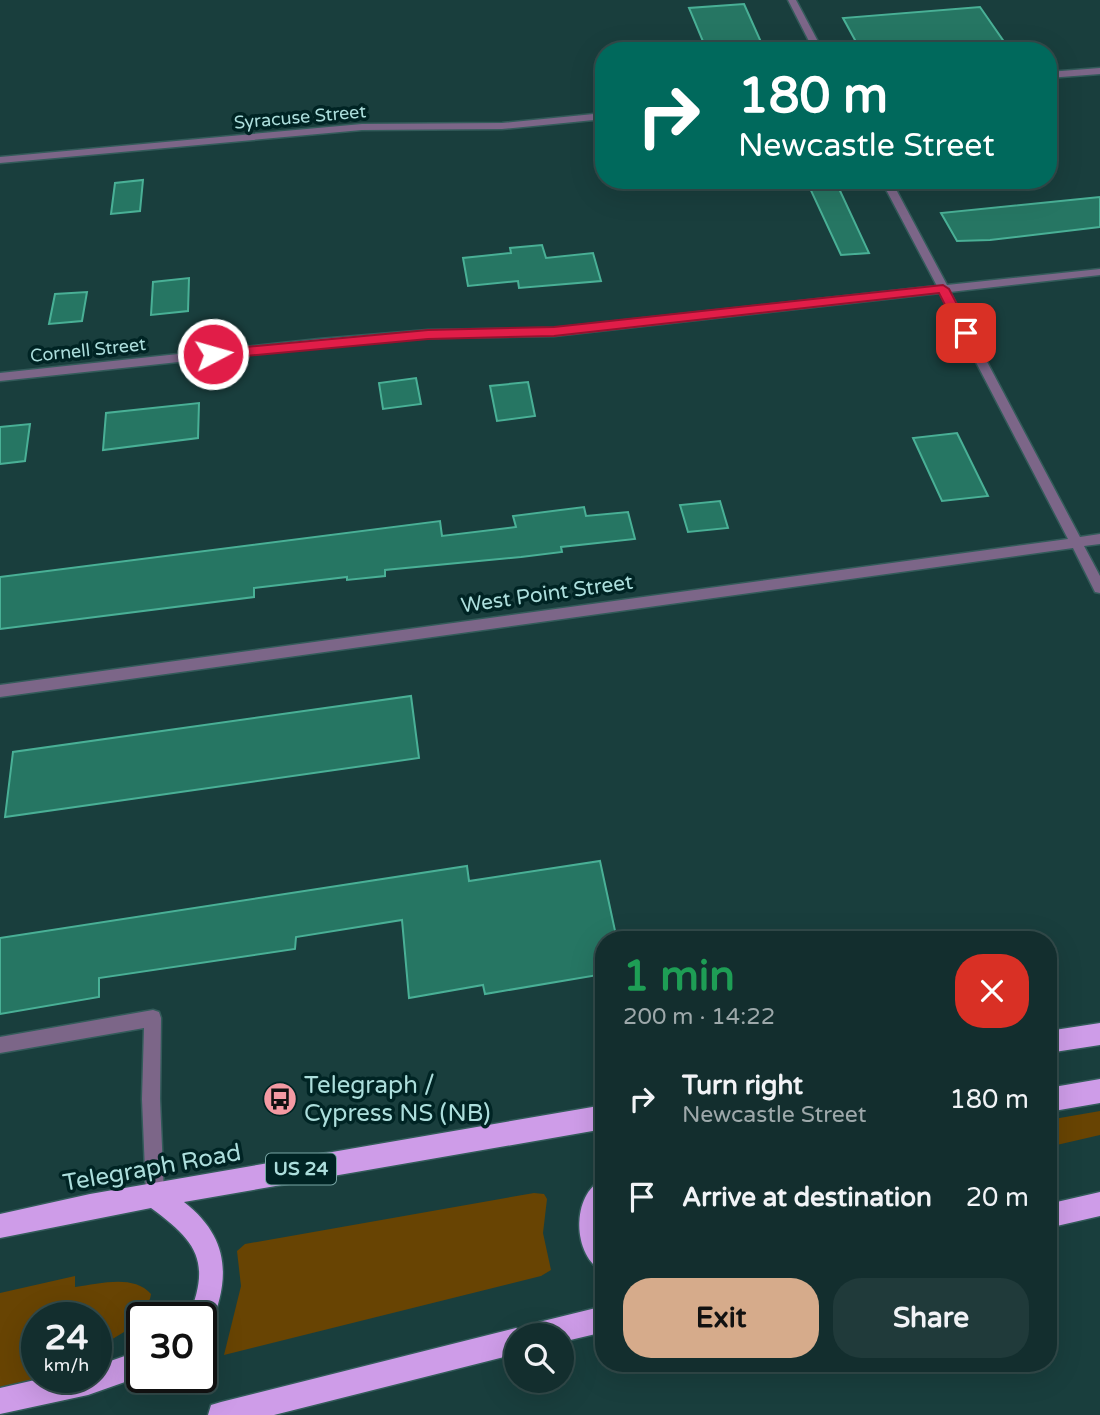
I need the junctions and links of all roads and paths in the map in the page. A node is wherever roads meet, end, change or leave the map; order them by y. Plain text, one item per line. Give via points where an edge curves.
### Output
1 (792, 0) edge
2 (814, 42) edge
3 (1100, 71) edge
4 (1057, 74) edge
5 (595, 117) edge
6 (0, 160) edge
7 (891, 189) edge
8 (1100, 272) edge
9 (943, 289) junction
10 (0, 377) edge
11 (1100, 539) edge
12 (1075, 542) junction
13 (1100, 588) edge
14 (0, 691) edge
15 (1100, 1034) edge
16 (1057, 1041) edge
17 (0, 1045) edge
18 (1100, 1091) edge
19 (1057, 1098) edge
20 (595, 1119) edge
21 (155, 1195) junction
22 (595, 1202) edge
23 (1100, 1204) edge
24 (1057, 1214) edge
25 (0, 1226) edge
26 (595, 1235) edge
27 (208, 1302) edge
28 (595, 1321) edge
29 (574, 1326) edge
30 (504, 1344) edge
31 (126, 1369) edge
32 (0, 1401) edge
33 (221, 1415) edge

1 - 2 street
3 - 4 street
5 - 6 street, Syracuse Street via 502,126 362,127
7 - 9 street
8 - 9 street, Cornell Street
9 - 10 street, Cornell Street via 554,332 428,334
9 - 12 street
11 - 12 street, West Point Street
12 - 13 street
12 - 14 street, West Point Street
15 - 16 highway
17 - 21 street via 153,1018
18 - 19 highway
20 - 21 highway, Telegraph Road / US 24
21 - 25 highway, Telegraph Road / US 24
21 - 27 highway via 199,1231 211,1263
22 - 26 highway via 589,1219
23 - 24 highway
28 - 29 highway
30 - 33 highway
31 - 32 highway

